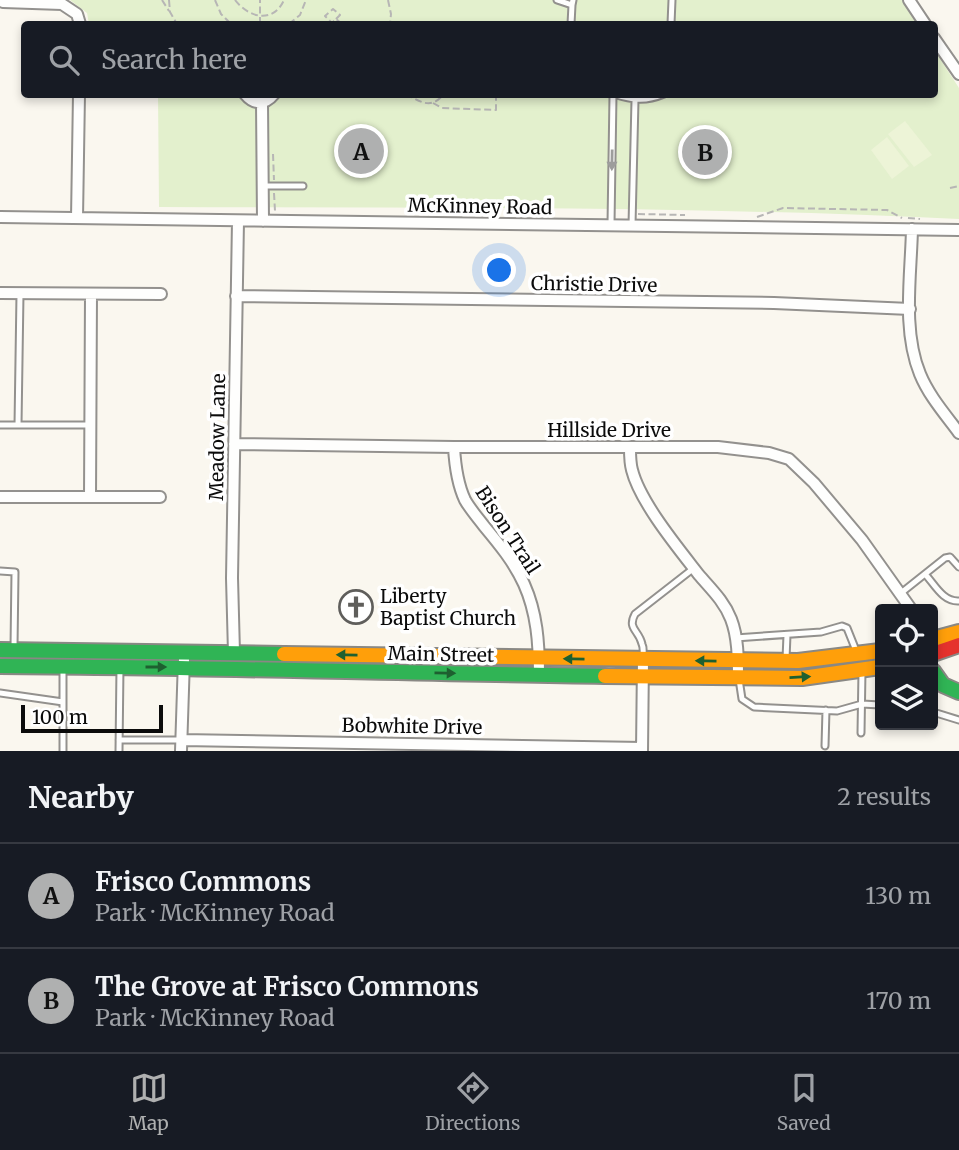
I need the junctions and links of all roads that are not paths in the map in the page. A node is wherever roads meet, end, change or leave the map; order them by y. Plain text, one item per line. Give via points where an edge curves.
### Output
1 (0, 0) edge
2 (556, 0) edge
3 (672, 0) edge
4 (911, 1) edge
5 (573, 3) edge
6 (79, 21) edge
7 (571, 21) edge
8 (671, 21) edge
9 (923, 21) edge
10 (938, 44) edge
11 (959, 74) edge
12 (79, 98) edge
13 (248, 98) edge
14 (271, 98) edge
15 (613, 98) edge
16 (628, 98) edge
17 (654, 98) edge
18 (635, 100) junction
19 (262, 103) junction
20 (268, 186) junction
21 (303, 186) dead end
22 (0, 217) edge
23 (77, 218) junction
24 (632, 220) junction
25 (238, 221) junction
26 (262, 221) junction
27 (912, 224) junction
28 (611, 225) junction
29 (959, 230) edge
30 (0, 293) edge
31 (20, 294) junction
32 (91, 294) junction
33 (161, 294) dead end
34 (236, 296) junction
35 (910, 309) junction
36 (0, 425) edge
37 (18, 425) junction
38 (90, 425) junction
39 (959, 433) edge
40 (234, 443) junction
41 (454, 447) junction
42 (630, 448) junction
43 (0, 497) edge
44 (90, 497) junction
45 (160, 498) dead end
46 (959, 567) edge
47 (694, 568) junction
48 (0, 571) edge
49 (925, 574) junction
50 (901, 593) junction
51 (959, 601) edge
52 (908, 604) edge
53 (959, 632) edge
54 (787, 635) junction
55 (735, 638) junction
56 (938, 638) edge
57 (959, 645) edge
58 (7, 650) edge
59 (63, 651) junction
60 (875, 652) edge
61 (938, 652) edge
62 (234, 653) junction
63 (858, 655) junction
64 (388, 656) junction
65 (539, 658) junction
66 (184, 660) junction
67 (643, 660) junction
68 (738, 661) junction
69 (785, 662) junction
70 (7, 666) edge
71 (63, 667) junction
72 (120, 667) junction
73 (875, 668) edge
74 (862, 671) junction
75 (388, 673) junction
76 (539, 674) junction
77 (643, 676) junction
78 (738, 678) junction
79 (938, 682) edge
80 (959, 691) edge
81 (0, 693) edge
82 (63, 702) junction
83 (862, 704) junction
84 (875, 705) edge
85 (825, 710) junction
86 (938, 714) edge
87 (959, 720) edge
88 (861, 733) dead end
89 (119, 740) junction
90 (182, 745) edge
91 (825, 746) dead end
92 (642, 749) edge
93 (63, 751) edge
94 (119, 751) edge

1 - 6 street via 62,4
2 - 5 lane
3 - 8 lane
4 - 9 street
5 - 7 lane
10 - 11 street
12 - 23 street
13 - 19 street
14 - 19 street
15 -> 28 lane
16 - 18 lane
17 - 18 lane
18 - 24 lane
19 - 20 street
20 - 21 lane
20 - 26 street
22 - 23 street, McKinney Road
23 - 25 street, McKinney Road
24 - 27 street, McKinney Road
24 - 28 street, McKinney Road
25 - 26 street, McKinney Road
25 - 34 street, Meadow Lane
26 - 28 street, McKinney Road
27 - 29 street, McKinney Road
27 - 35 street
30 - 31 street
31 - 32 street
31 - 37 lane
32 - 33 street
32 - 38 street
34 - 35 street, Christie Drive
34 - 40 street, Meadow Lane
35 - 39 street via 914,357 921,377
36 - 37 lane
37 - 38 lane
38 - 44 street
40 - 41 street, Hillside Drive
40 - 62 street, Meadow Lane
41 - 42 street, Hillside Drive
41 - 65 street, Bison Trail via 457,477 466,501 524,583 533,607
42 - 47 street via 639,489
42 - 50 street, Hillside Drive via 718,447 789,459 862,540
43 - 44 street
44 - 45 street
46 - 49 lane via 950,557 945,558
47 - 55 street via 724,605
47 - 67 lane via 632,619
48 - 58 lane via 15,572
49 - 50 lane
49 - 51 lane via 945,598
50 - 52 street, Hillside Drive
53 - 56 main road
54 - 55 lane
54 - 63 lane via 842,626
54 - 69 lane
55 - 68 street
57 - 61 main road
58 - 59 main road, Main Street
58 - 70 main road
59 - 66 main road, Main Street
59 - 71 main road
60 - 63 main road, Main Street
64 -> 62 main road, Main Street
62 - 66 main road, Main Street
63 - 69 main road, Main Street
64 - 65 main road, Main Street
64 - 75 main road
67 -> 65 main road, Main Street
65 - 76 street, Bison Trail
72 -> 66 main road, Main Street
66 - 75 main road, Main Street
66 - 90 street
68 -> 67 main road, Main Street
67 - 77 street
68 - 69 main road, Main Street
68 - 78 street
70 - 71 main road, Main Street
71 - 72 main road, Main Street
71 - 82 lane
72 - 89 lane
73 - 74 main road, Main Street
78 -> 74 main road, Main Street via 802,678
74 - 83 lane
75 -> 76 main road, Main Street
76 - 77 main road, Main Street
77 - 78 main road, Main Street
77 - 92 street
78 - 85 lane via 742,699 754,707
79 - 80 main road
81 - 82 lane
82 - 93 lane
83 - 84 lane
83 - 85 lane
83 - 88 lane
85 - 91 lane
86 - 87 lane
89 - 90 lane
89 - 94 lane
90 - 92 street, Bobwhite Drive

